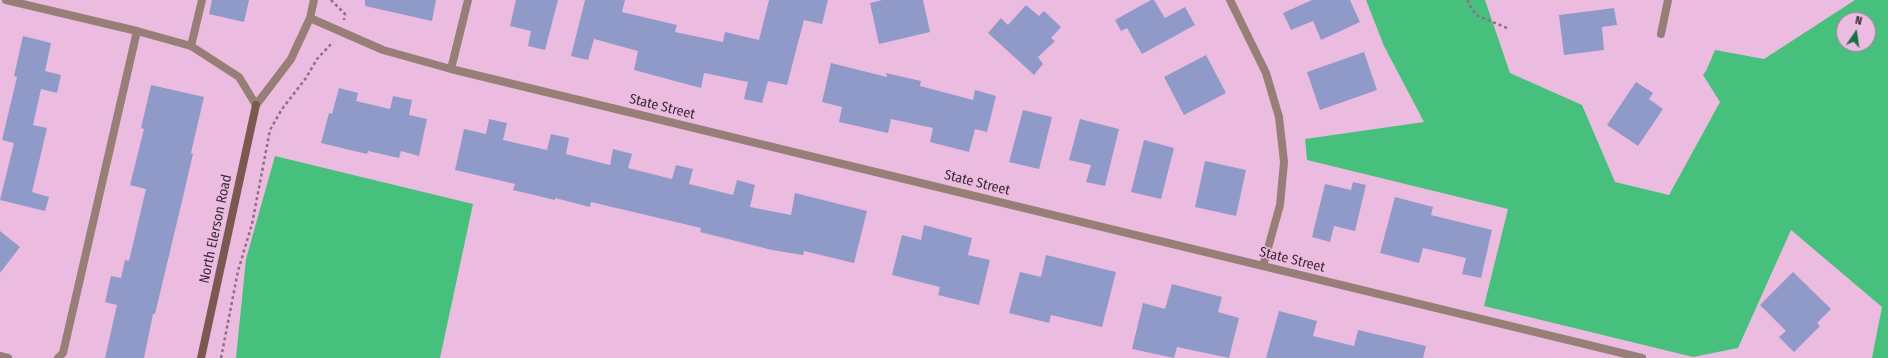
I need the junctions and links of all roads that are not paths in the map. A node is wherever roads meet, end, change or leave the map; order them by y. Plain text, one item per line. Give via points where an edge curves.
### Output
1 (6, 0) edge
2 (202, 0) edge
3 (314, 0) edge
4 (468, 0) edge
5 (1230, 0) edge
6 (1668, 0) edge
7 (310, 18) junction
8 (137, 31) junction
9 (1661, 34) dead end
10 (191, 46) junction
11 (451, 69) junction
12 (256, 105) junction
13 (1264, 266) junction
14 (0, 356) edge
15 (8, 358) edge
16 (58, 358) edge
17 (201, 358) edge
18 (1642, 358) edge

1 - 8 street
2 - 10 street
3 - 7 street
4 - 11 street
5 - 13 street via 1266,72 1280,124 1284,162 1280,205
6 - 9 street
7 - 11 street, State Street via 383,50
7 - 12 street via 291,59
8 - 10 street
8 - 16 street via 63,353
10 - 12 street via 239,77
11 - 13 street, State Street
12 - 17 street, North Elerson Road
13 - 18 street, State Street
14 - 15 street

